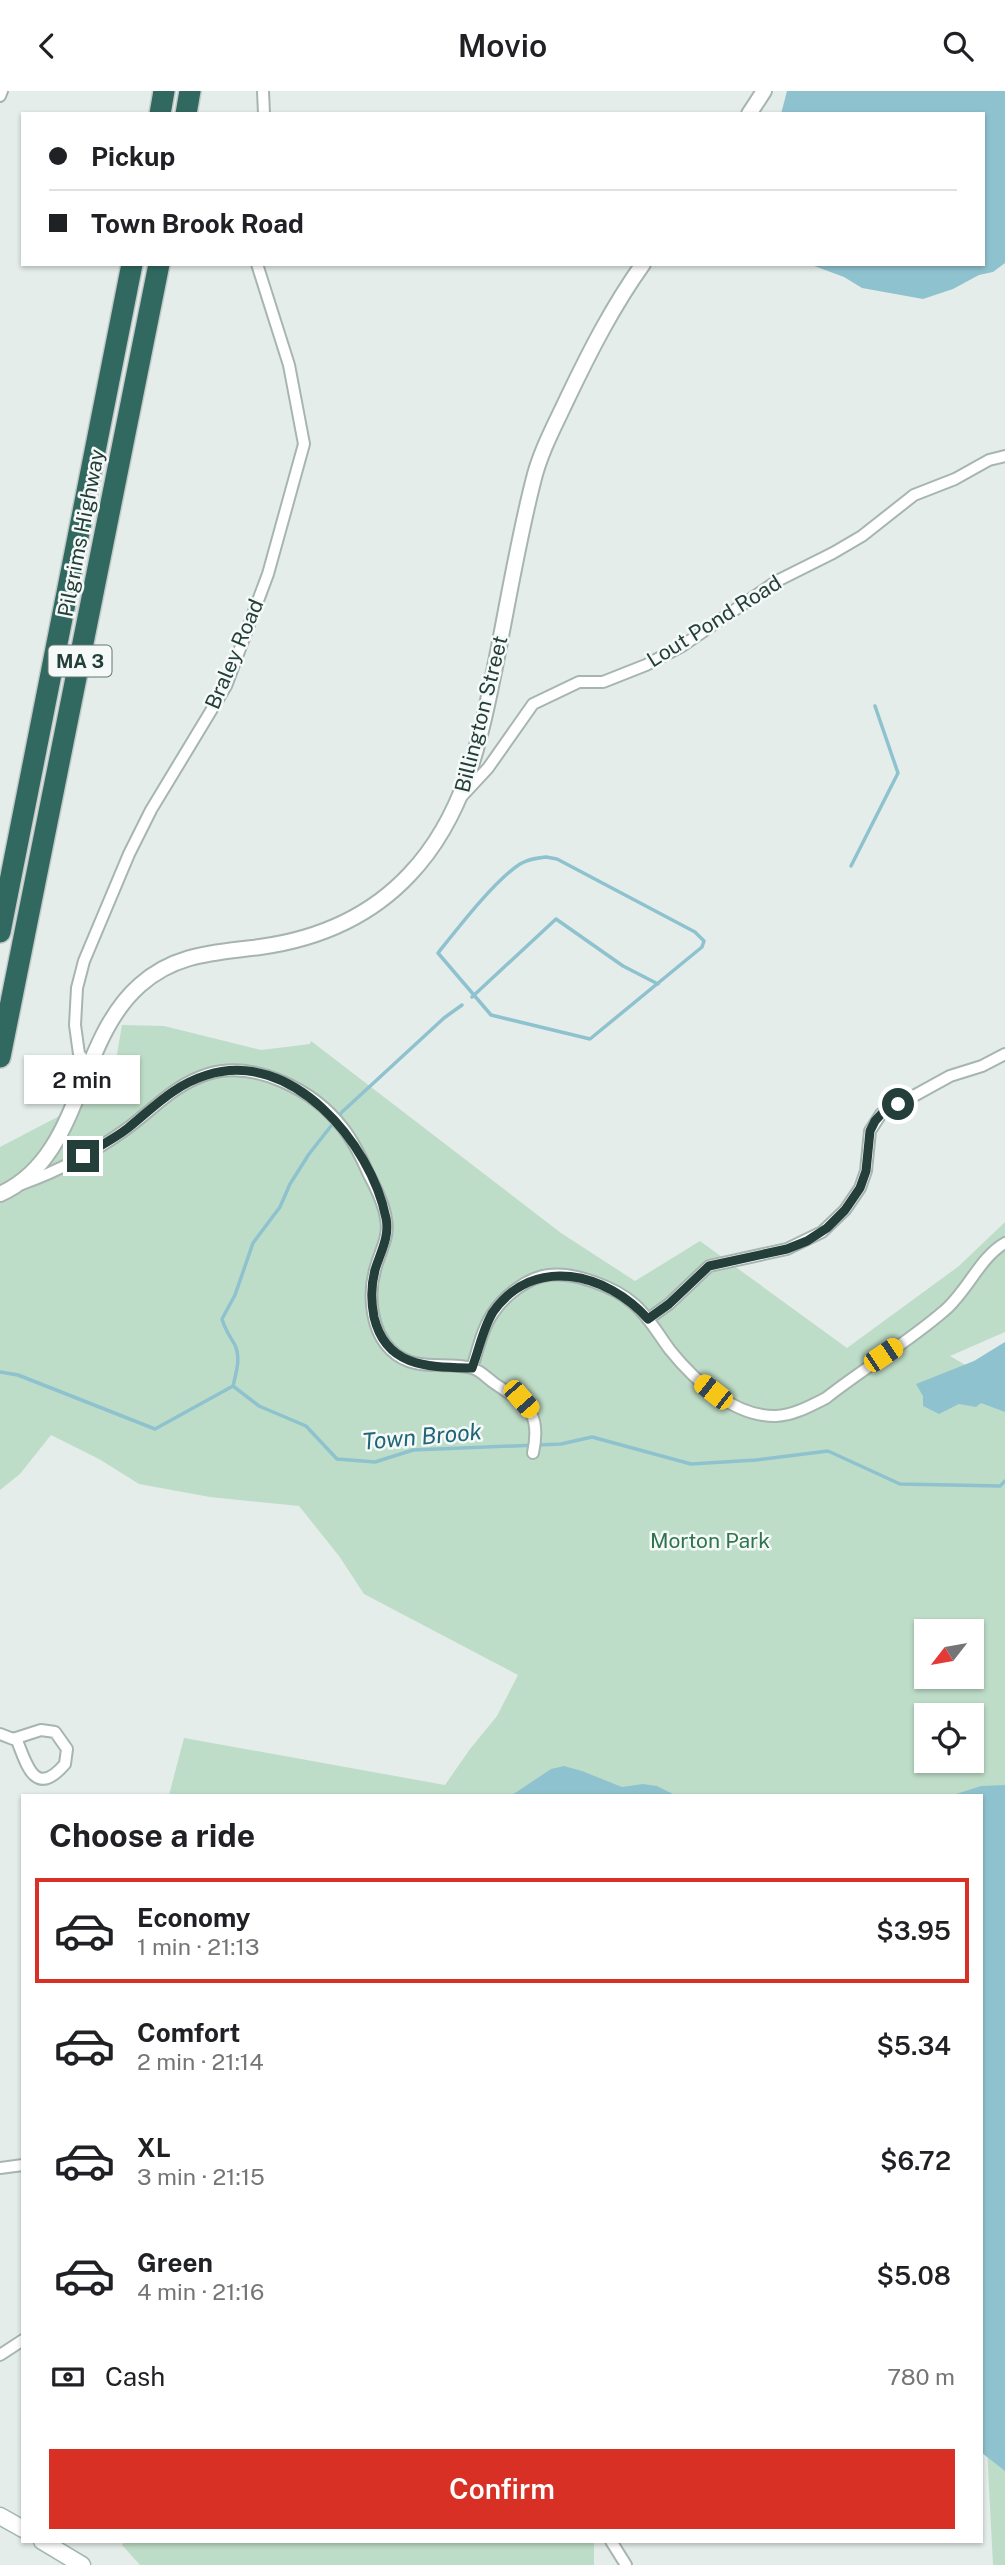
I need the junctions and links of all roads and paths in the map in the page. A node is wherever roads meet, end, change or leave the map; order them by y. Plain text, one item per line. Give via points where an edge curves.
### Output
1 (2, 91) edge
2 (164, 91) edge
3 (190, 91) edge
4 (263, 91) edge
5 (764, 91) edge
6 (0, 96) edge
7 (160, 112) edge
8 (186, 112) edge
9 (264, 112) edge
10 (751, 112) edge
11 (132, 266) edge
12 (159, 266) edge
13 (258, 266) edge
14 (642, 266) edge
15 (1005, 456) edge
16 (460, 798) junction
17 (0, 932) edge
18 (1005, 1054) edge
19 (0, 1057) edge
20 (88, 1064) junction
21 (16, 1187) junction
22 (0, 1193) edge
23 (1005, 1244) edge
24 (648, 1319) junction
25 (472, 1368) junction
26 (533, 1453) dead end
27 (0, 1734) edge
28 (16, 1738) junction
29 (21, 2165) edge
30 (0, 2168) edge
31 (21, 2341) edge
32 (0, 2355) edge
33 (0, 2516) edge
34 (21, 2528) edge
35 (45, 2543) edge
36 (612, 2543) edge
37 (82, 2565) edge
38 (626, 2565) edge

1 - 6 street
2 - 7 highway
3 - 8 highway
4 - 9 street
5 - 10 street
11 - 17 highway, Pilgrims Highway / MA 3
12 - 19 highway, Pilgrims Highway / MA 3
13 - 20 street, Braley Road via 289,365 304,444 268,574 226,686 151,810 84,961 75,1025 79,1054
14 - 16 street, Billington Street via 612,310 541,456 484,719
15 - 16 street, Lout Pond Road via 914,495 833,554 777,581 646,665 603,682 579,682 533,704 488,768
16 - 20 street, Billington Street via 421,862 372,908 314,934 267,946 202,954 160,971 129,997
18 - 24 street via 950,1076 881,1114 870,1131 860,1188 822,1232 787,1249 709,1266
20 - 21 street, Billington Street via 59,1137 38,1167
21 - 22 street, Billington Street
21 - 25 street via 114,1138 172,1090 191,1081 222,1070 269,1076 332,1116 365,1167 386,1218 387,1231 372,1282 379,1333 391,1350 411,1362
23 - 24 street via 985,1259 945,1310 826,1398 785,1415 749,1411 713,1392 677,1359
24 - 25 street via 625,1296 605,1286 543,1276 498,1306
25 - 26 street via 521,1399 534,1417
27 - 28 street
28 - 28 street via 41,1730 55,1732 67,1749 65,1764 52,1776 34,1775 24,1763
29 - 30 street
31 - 32 street
33 - 34 main road
35 - 37 main road
36 - 38 street

